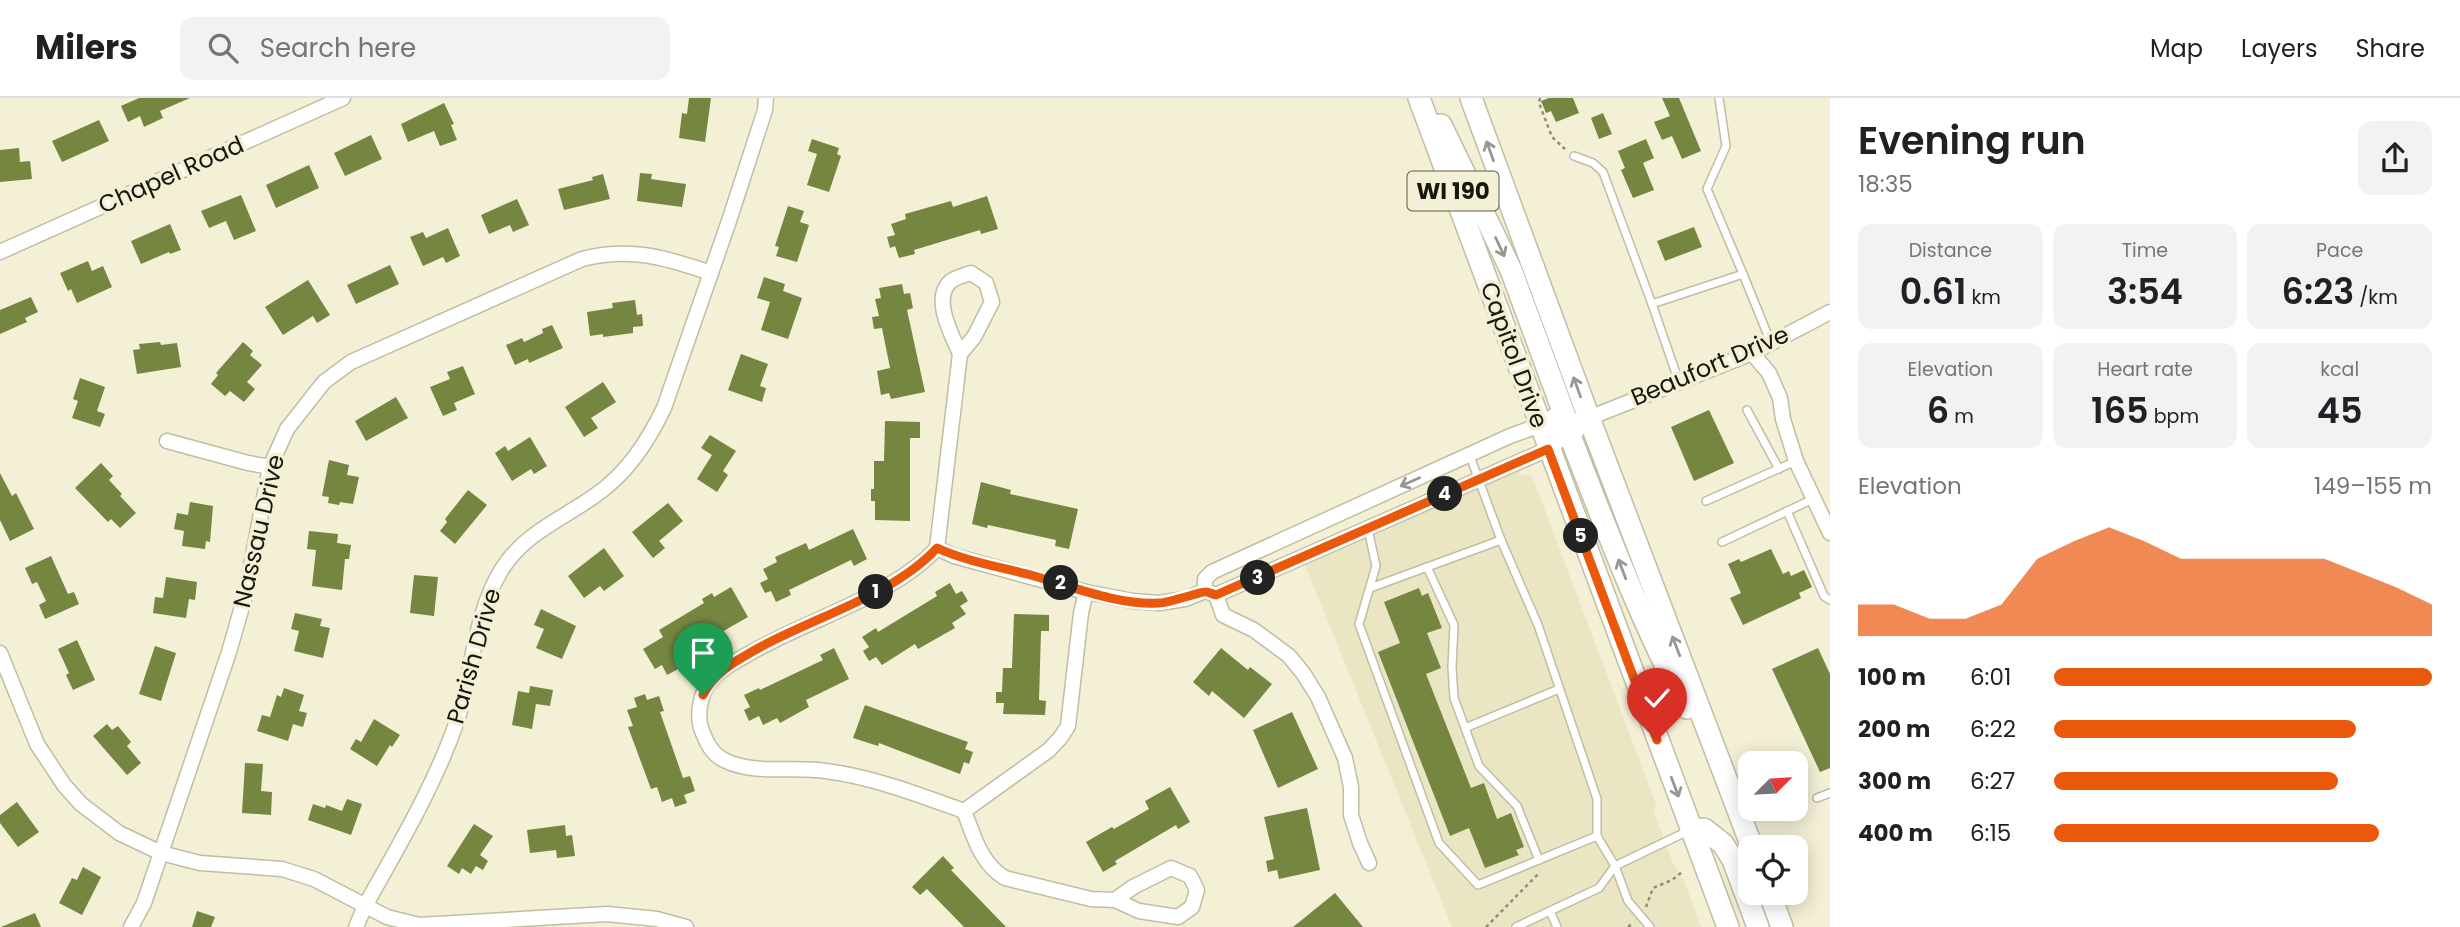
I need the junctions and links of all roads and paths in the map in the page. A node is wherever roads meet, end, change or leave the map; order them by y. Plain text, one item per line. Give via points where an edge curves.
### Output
1 (343, 98) edge
2 (766, 98) edge
3 (1419, 98) edge
4 (1427, 98) edge
5 (1471, 98) edge
6 (1540, 98) edge
7 (1719, 98) edge
8 (1574, 156) joint
9 (0, 251) edge
10 (711, 273) junction
11 (1742, 274) junction
12 (1652, 304) junction
13 (1830, 312) edge
14 (1771, 343) junction
15 (1752, 353) junction
16 (960, 354) junction
17 (1679, 382) junction
18 (1747, 410) dead end
19 (1566, 424) junction
20 (167, 441) dead end
21 (1548, 449) junction
22 (1470, 456) junction
23 (1796, 461) junction
24 (270, 467) junction
25 (1779, 469) junction
26 (1478, 479) junction
27 (1814, 499) junction
28 (1706, 501) dead end
29 (1787, 511) junction
30 (1368, 529) junction
31 (1830, 533) edge
32 (1502, 540) junction
33 (1722, 542) dead end
34 (937, 548) junction
35 (1427, 567) junction
36 (1370, 587) junction
37 (1086, 592) junction
38 (1210, 593) junction
39 (1830, 600) edge
40 (0, 653) edge
41 (1559, 689) junction
42 (1465, 728) junction
43 (1830, 793) edge
44 (1817, 798) dead end
45 (964, 811) junction
46 (1691, 830) junction
47 (1748, 835) edge
48 (1597, 836) junction
49 (161, 853) junction
50 (1541, 859) junction
51 (1370, 863) dead end
52 (1615, 866) junction
53 (1682, 872) dead end
54 (1115, 900) junction
55 (1774, 905) edge
56 (365, 906) junction
57 (1550, 911) junction
58 (1645, 911) dead end
59 (1635, 920) dead end
60 (131, 927) edge
61 (356, 927) edge
62 (686, 927) edge
63 (1486, 927) edge
64 (1516, 927) edge
65 (1557, 927) edge
66 (1628, 927) edge
67 (1650, 927) edge
68 (1726, 927) edge
69 (1758, 927) edge
70 (1782, 927) edge

1 - 9 street, Chapel Road
2 - 10 street, Parish Drive
3 - 19 main road, Capitol Drive / WI 190
4 -> 19 main road via 1511,270
19 -> 5 main road, Capitol Drive / WI 190
6 - 8 path via 1552,137
7 - 11 lane via 1726,146 1707,189
8 - 12 lane via 1603,172
10 - 24 street, Nassau Drive via 651,254 617,252 582,259 545,274 351,362 324,382 299,410
10 - 56 street, Parish Drive via 664,408 643,447 600,492 531,537 494,583 441,766
11 - 12 lane
11 - 14 lane
12 - 17 lane
13 - 14 street, Beaufort Drive
14 - 15 street, Beaufort Drive
15 - 17 street, Beaufort Drive
15 - 23 street via 1769,373 1780,398
16 - 16 street via 992,302 986,283 971,273 953,279 944,288 942,302
16 - 34 street
17 - 19 street, Beaufort Drive
18 - 25 lane
19 - 21 main road, Capitol Drive / WI 190
19 - 22 street, Beaufort Drive via 1510,436
47 -> 19 main road via 1728,783 1638,607
20 - 24 street
21 - 26 street
21 -> 46 main road, Capitol Drive / WI 190
22 - 26 lane
22 -> 38 street, Beaufort Drive via 1212,572 1205,579
23 - 25 lane
23 - 27 street
24 - 49 street, Nassau Drive via 242,608
25 - 28 lane
26 - 30 street
26 - 32 lane
27 - 29 lane
27 - 31 street
29 - 33 lane
29 - 39 lane via 1824,596
30 - 36 lane via 1376,566
30 - 38 street
32 - 35 lane
32 - 41 lane
34 - 37 street
34 - 45 street via 875,593 771,641 721,671 703,695 699,720 716,756 742,767 804,768 859,777
35 - 36 lane
35 - 42 lane via 1454,625 1454,698
36 - 50 lane via 1359,624 1439,844 1478,885
37 - 38 street via 1159,603
37 - 45 street via 1068,726 1049,750
38 - 51 street via 1223,615 1254,630 1289,656 1318,697 1345,758 1351,815
40 - 49 street via 37,744 64,785 118,834
41 - 42 lane
41 - 48 lane via 1597,799
42 - 50 lane via 1479,766 1517,806
43 - 44 lane
45 - 54 street via 980,853 993,871 1091,899
46 - 52 lane
46 - 68 main road, Capitol Drive / WI 190
46 - 69 main road via 1704,829 1723,844
48 - 50 lane
48 - 52 lane
49 - 56 street via 200,863 282,869 314,879
49 - 60 street, Nassau Drive
50 - 63 path via 1546,866
52 - 57 lane via 1599,888
52 - 67 lane via 1628,901
53 - 58 path via 1653,888
54 - 54 street via 1139,911 1178,917 1192,907 1196,890 1190,876 1171,868
55 - 70 main road
56 - 61 street, Parish Drive
56 - 62 street via 419,925 596,914 632,915
57 - 64 lane
57 - 65 lane
59 - 66 path

